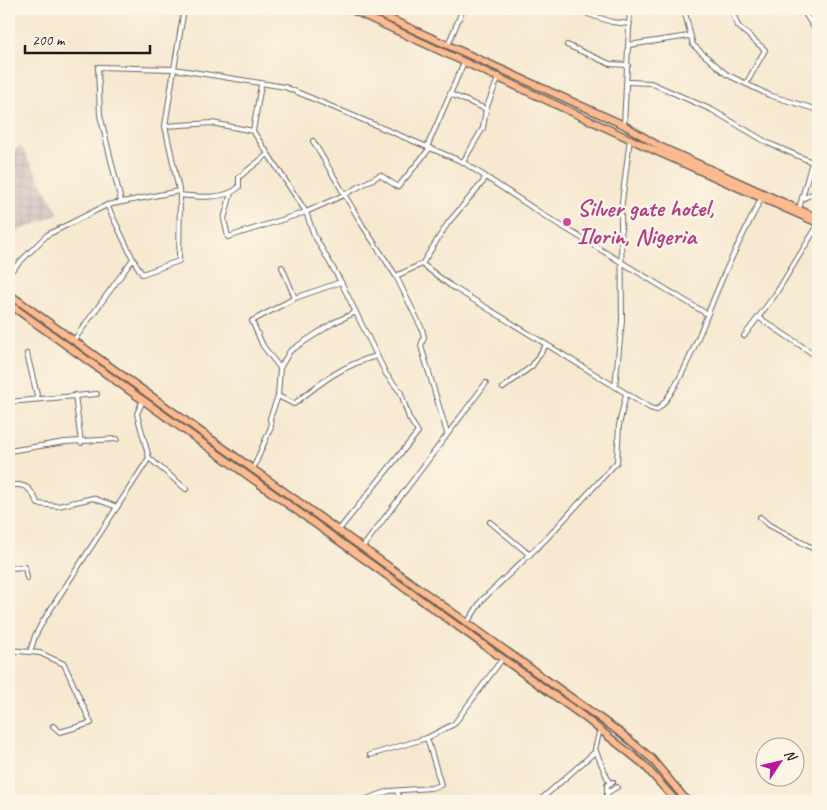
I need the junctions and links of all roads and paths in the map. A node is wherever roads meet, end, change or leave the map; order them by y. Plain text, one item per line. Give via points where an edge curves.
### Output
1 (184, 9) edge
2 (350, 9) edge
3 (463, 9) edge
4 (586, 9) edge
5 (630, 9) edge
6 (684, 9) edge
7 (730, 9) edge
8 (802, 9) edge
9 (370, 10) edge
10 (369, 18) junction
11 (630, 24) junction
12 (818, 34) edge
13 (689, 36) junction
14 (436, 44) junction
15 (448, 45) junction
16 (567, 45) dead end
17 (629, 45) junction
18 (464, 61) junction
19 (628, 65) junction
20 (174, 69) junction
21 (499, 76) junction
22 (628, 82) junction
23 (746, 84) junction
24 (261, 85) junction
25 (450, 94) junction
26 (587, 108) junction
27 (486, 109) junction
28 (818, 110) edge
29 (584, 116) junction
30 (624, 125) junction
31 (165, 126) junction
32 (253, 131) junction
33 (630, 138) junction
34 (313, 141) dead end
35 (429, 148) junction
36 (818, 150) edge
37 (268, 154) junction
38 (462, 162) junction
39 (812, 162) junction
40 (486, 176) junction
41 (484, 182) junction
42 (496, 183) junction
43 (818, 191) edge
44 (180, 193) junction
45 (231, 193) junction
46 (346, 194) junction
47 (761, 199) junction
48 (802, 199) junction
49 (121, 201) junction
50 (107, 205) junction
51 (799, 210) junction
52 (306, 212) junction
53 (818, 218) edge
54 (818, 224) edge
55 (133, 258) junction
56 (422, 264) junction
57 (622, 264) junction
58 (282, 267) dead end
59 (9, 273) edge
60 (396, 276) junction
61 (341, 282) junction
62 (9, 294) edge
63 (295, 298) junction
64 (9, 304) edge
65 (356, 312) junction
66 (707, 314) junction
67 (758, 318) junction
68 (744, 336) dead end
69 (74, 340) junction
70 (546, 345) junction
71 (27, 354) dead end
72 (377, 356) junction
73 (818, 358) edge
74 (280, 368) junction
75 (486, 383) dead end
76 (615, 386) junction
77 (503, 388) dead end
78 (97, 394) dead end
79 (626, 394) junction
80 (75, 395) junction
81 (278, 396) junction
82 (38, 399) junction
83 (143, 400) junction
84 (9, 402) edge
85 (447, 433) junction
86 (117, 439) dead end
87 (80, 443) junction
88 (9, 451) edge
89 (149, 458) junction
90 (252, 469) junction
91 (9, 485) edge
92 (186, 489) dead end
93 (117, 507) junction
94 (760, 517) dead end
95 (490, 522) dead end
96 (338, 531) junction
97 (362, 548) junction
98 (818, 551) edge
99 (530, 555) junction
100 (9, 568) edge
101 (27, 578) dead end
102 (467, 623) junction
103 (9, 650) edge
104 (30, 652) junction
105 (503, 658) junction
106 (53, 726) dead end
107 (600, 729) junction
108 (427, 738) junction
109 (596, 751) junction
110 (370, 755) dead end
111 (617, 787) dead end
112 (397, 791) junction
113 (607, 793) junction
114 (361, 801) edge
115 (400, 801) edge
116 (539, 801) edge
117 (605, 801) edge
118 (676, 801) edge
119 (687, 801) edge

1 - 20 street
2 - 10 main road
3 - 15 street
4 - 11 street via 591,15
5 - 11 street
6 - 13 street
7 - 23 street via 738,26 765,50
8 - 12 street
9 - 10 main road
9 - 14 main road
10 - 14 main road
11 - 17 street
13 - 17 street
13 - 23 street via 698,52 726,74
14 - 15 main road
14 - 18 main road
15 - 26 main road
16 - 19 street via 610,64
17 - 19 street
18 - 21 main road
18 - 25 street
19 - 22 street
20 - 24 street
20 - 31 street
20 - 49 street via 98,67 100,115
21 - 27 street
21 - 29 main road
22 - 30 street
22 - 39 street via 651,83 686,98 768,143
23 - 28 street via 782,100
24 - 32 street
24 - 35 street via 286,88
25 - 27 street
25 - 35 street
26 - 29 main road
26 - 30 main road
27 - 38 street via 482,128
29 - 33 main road
30 - 51 main road via 659,146
31 - 32 street via 212,123
31 - 44 street
32 - 37 street
33 - 47 main road
33 - 57 street via 621,200
34 - 46 street
35 - 38 street
35 - 46 street via 398,187 380,175
36 - 39 street
37 - 45 street via 239,177 239,187
37 - 52 street
38 - 40 street
39 - 48 street
40 - 41 street
40 - 42 street
41 - 42 street
41 - 56 street via 448,223
42 - 57 street
43 - 48 street
44 - 45 street via 196,197
44 - 49 street
44 - 55 street via 179,261 142,274
45 - 52 street via 224,219 228,237
46 - 52 street
46 - 60 street
47 - 54 main road
47 - 66 street
48 - 51 street
49 - 50 street
50 - 55 street
50 - 59 street via 47,236
51 - 53 main road
52 - 61 street via 314,235
54 - 67 street
55 - 69 street
56 - 60 street
56 - 70 street via 451,286
57 - 66 street
57 - 76 street via 622,321
58 - 63 street
60 - 85 street via 422,329 421,346
61 - 63 street
61 - 65 street
62 - 69 main road
63 - 74 street via 252,321 263,346
64 - 83 main road
65 - 72 street
65 - 74 street via 290,351
66 - 79 street via 679,377 660,408 654,410
67 - 68 street
67 - 73 street
69 - 90 main road
70 - 76 street
70 - 77 street via 532,366
71 - 82 street
72 - 81 street via 359,360 328,376 294,404
72 - 96 street via 401,393 409,418 418,432
74 - 81 street
75 - 85 street
76 - 79 street
78 - 80 street
79 - 99 street via 619,425 617,462
80 - 82 street
80 - 87 street
81 - 90 street via 270,418 272,427
82 - 84 street
83 - 89 street via 136,414
83 - 105 main road
85 - 97 street
86 - 87 street
87 - 88 street via 65,442
89 - 92 street
89 - 93 street
90 - 96 main road
91 - 93 street via 21,484 30,489 38,504 47,506 93,498
93 - 104 street via 43,620
94 - 98 street
95 - 99 street
96 - 97 main road
97 - 102 main road
99 - 102 street via 482,600
100 - 101 street via 25,567
102 - 119 main road via 639,747
103 - 104 street
104 - 106 street via 64,664 91,724 60,732
105 - 107 main road
105 - 108 street via 454,724
107 - 109 street
107 - 118 main road via 643,764
108 - 110 street
108 - 112 street via 441,785
109 - 113 street via 611,782 607,785
109 - 116 street
111 - 113 street
112 - 114 street
112 - 115 street
113 - 117 street

